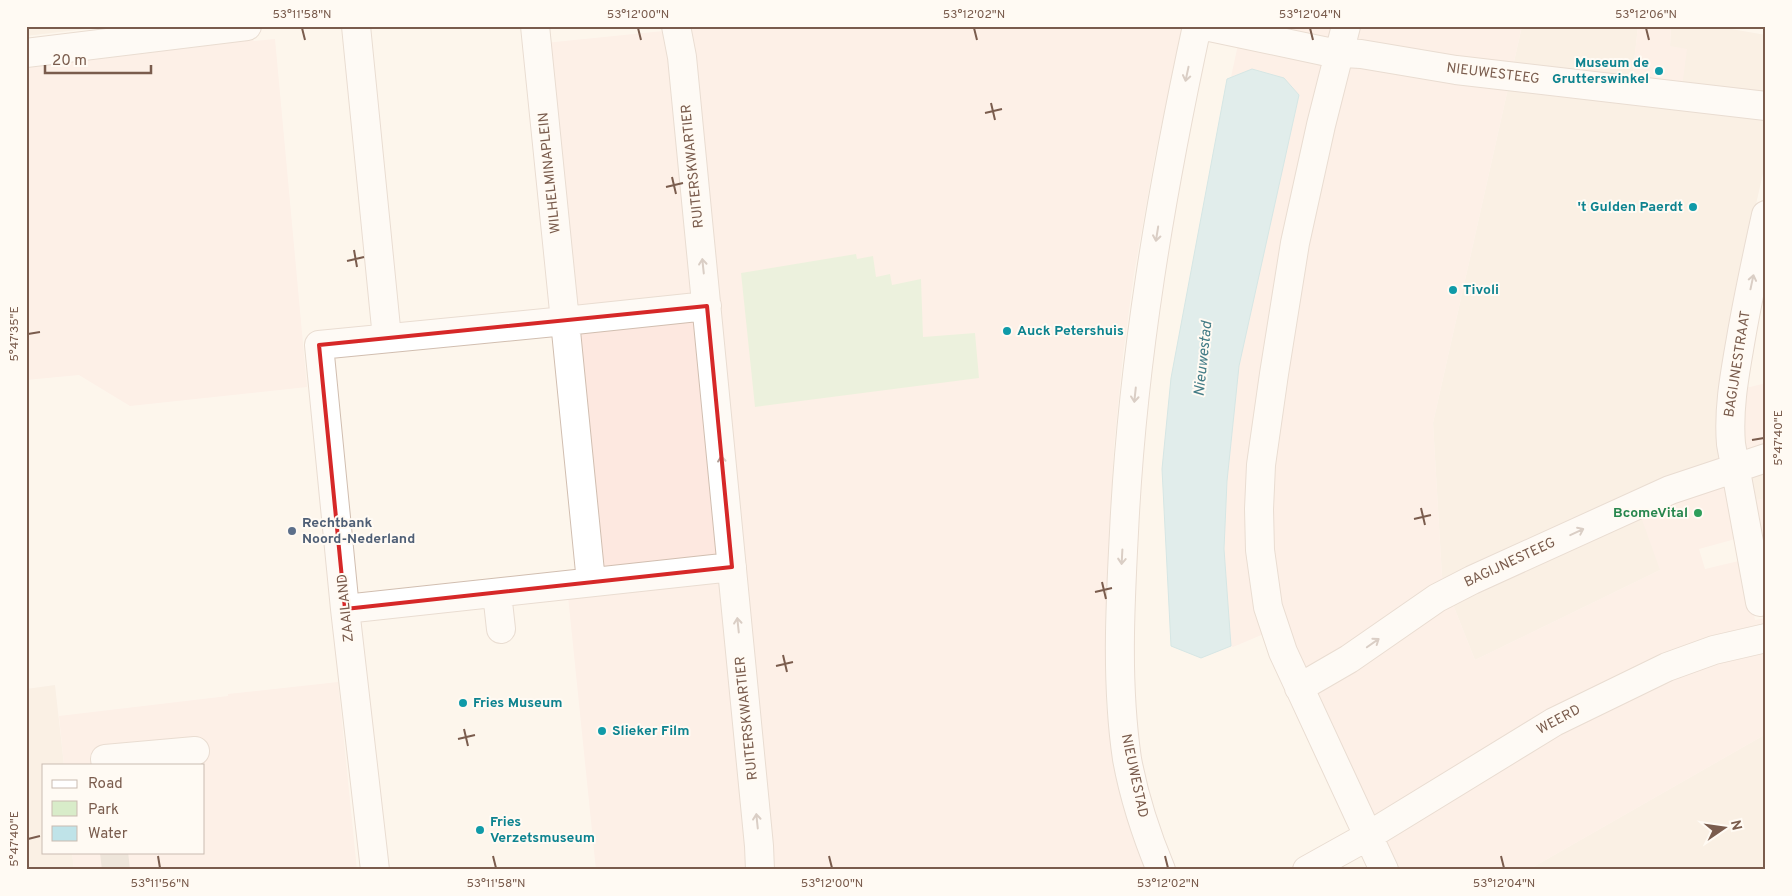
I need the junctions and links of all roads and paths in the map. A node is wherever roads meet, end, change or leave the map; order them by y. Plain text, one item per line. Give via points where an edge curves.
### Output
1 (248, 26) edge
2 (356, 26) edge
3 (535, 26) edge
4 (676, 26) edge
5 (1197, 26) edge
6 (1206, 26) edge
7 (1346, 26) edge
8 (26, 53) edge
9 (1340, 53) junction
10 (1766, 106) edge
11 (1766, 215) edge
12 (707, 306) junction
13 (565, 320) junction
14 (387, 338) junction
15 (1766, 458) edge
16 (1736, 468) junction
17 (732, 567) junction
18 (591, 582) junction
19 (496, 593) junction
20 (1760, 602) dead end
21 (345, 609) junction
22 (501, 630) dead end
23 (1766, 638) edge
24 (1299, 688) junction
25 (195, 750) dead end
26 (106, 764) edge
27 (1368, 836) junction
28 (375, 870) edge
29 (760, 870) edge
30 (1161, 870) edge
31 (1307, 870) edge
32 (1384, 870) edge

1 - 8 street
2 - 14 street
3 - 13 street, WILHELMINAPLEIN
12 -> 4 street, RUITERSKWARTIER via 682,57
5 -> 30 street, NIEUWESTAD via 1162,206 1141,341 1127,469 1122,563 1120,660 1123,725 1135,793
6 - 9 street, NIEUWESTEEG
7 - 9 street
9 - 10 street, NIEUWESTEEG via 1456,70
9 - 24 street via 1295,243 1260,482 1260,550 1268,607
16 -> 11 street, BAGIJNESTRAAT via 1730,411 1746,310
12 - 13 street
17 -> 12 street, RUITERSKWARTIER
13 - 14 street
13 - 18 street, WILHELMINAPLEIN
14 - 21 street, ZAAILAND via 319,345
15 - 16 street, BAGIJNESTEEG
16 - 20 street, BAGIJNESTRAAT
24 -> 16 street, BAGIJNESTEEG via 1349,660 1437,598 1472,580 1670,490
17 - 18 street
29 -> 17 street, RUITERSKWARTIER
18 - 19 street
19 - 21 street
19 - 22 street
21 - 28 street, ZAAILAND
23 - 27 street, WEERD via 1714,650 1667,667 1554,722
24 - 27 street
25 - 26 street via 105,759
27 - 31 street
27 - 32 street

